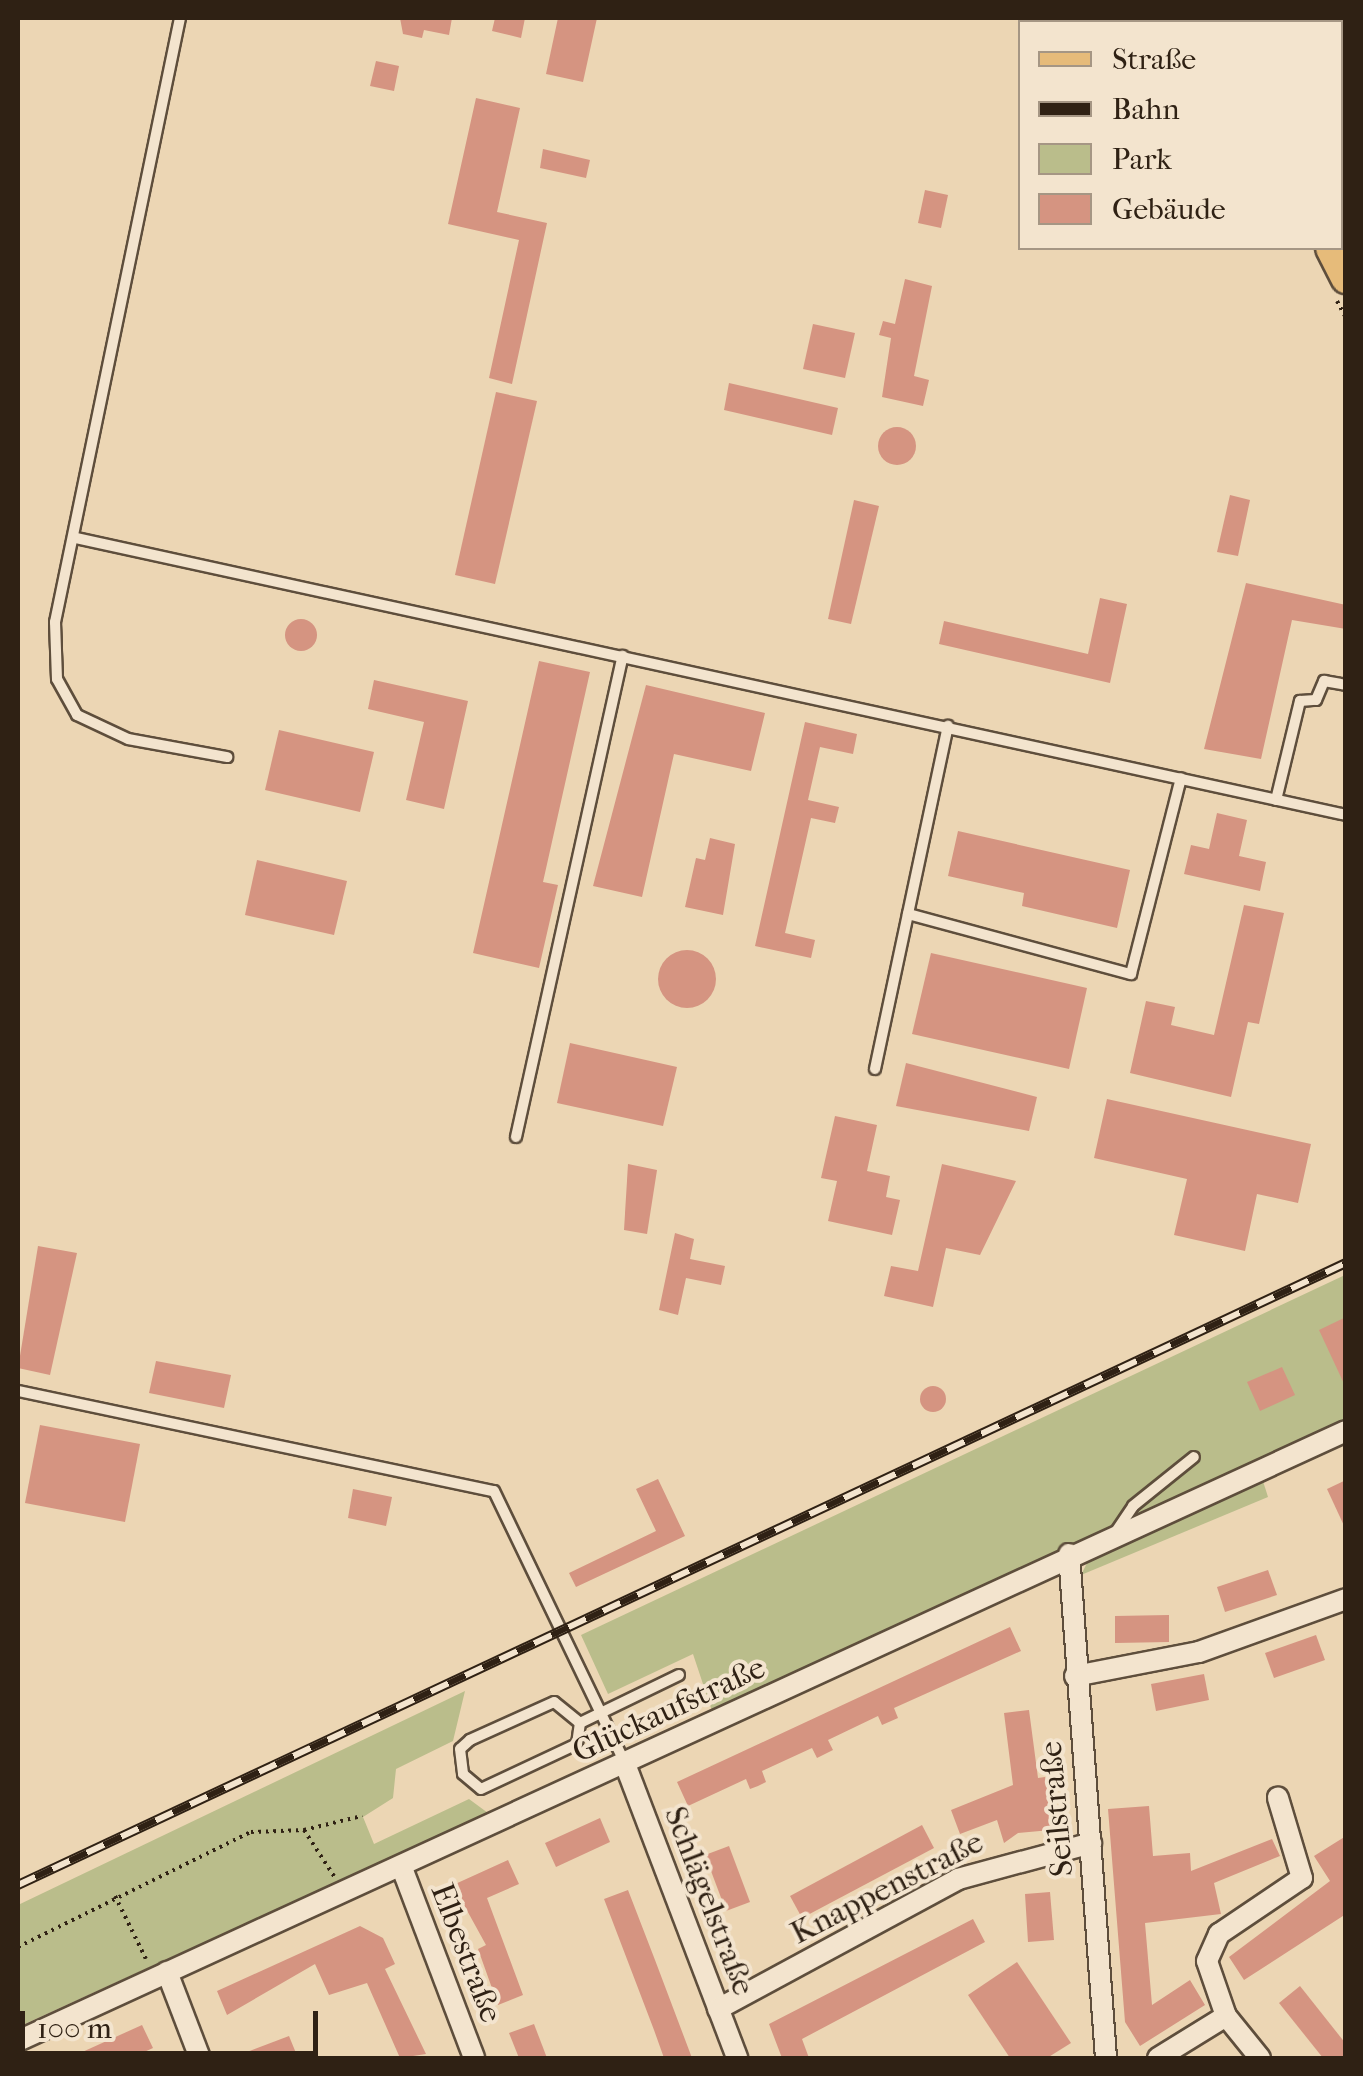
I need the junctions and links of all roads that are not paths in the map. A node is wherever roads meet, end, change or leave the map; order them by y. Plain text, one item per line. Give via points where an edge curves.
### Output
1 (180, 18) edge
2 (1332, 250) edge
3 (1346, 278) edge
4 (76, 538) junction
5 (623, 656) junction
6 (1346, 685) edge
7 (948, 726) junction
8 (228, 757) dead end
9 (1181, 778) junction
10 (1276, 800) junction
11 (1346, 815) edge
12 (908, 914) junction
13 (876, 1069) dead end
14 (516, 1137) dead end
15 (18, 1391) edge
16 (1346, 1432) edge
17 (1194, 1458) dead end
18 (1115, 1534) junction
19 (1069, 1554) junction
20 (1346, 1600) edge
21 (679, 1674) dead end
22 (1075, 1676) junction
23 (603, 1715) junction
24 (580, 1723) junction
25 (625, 1764) junction
26 (1278, 1798) dead end
27 (1090, 1843) junction
28 (402, 1868) junction
29 (161, 1975) junction
30 (718, 2009) junction
31 (1226, 2016) junction
32 (18, 2041) edge
33 (200, 2058) edge
34 (474, 2058) edge
35 (736, 2058) edge
36 (1106, 2058) edge
37 (1158, 2058) edge
38 (1260, 2058) edge

1 - 4 lane
2 - 3 main road
4 - 5 lane
4 - 8 lane via 55,622 57,679 77,715 128,739
5 - 7 lane
5 - 14 lane
6 - 10 lane via 1324,681 1316,700 1300,701
7 - 9 lane
7 - 12 lane
9 - 10 lane
9 - 12 lane via 1131,974
10 - 11 lane
12 - 13 lane
15 - 23 lane via 494,1491
16 - 18 street, Glückaufstraße
17 - 18 lane via 1134,1506
18 - 19 street, Glückaufstraße
19 - 22 street, Seilstraße
19 - 25 street, Glückaufstraße
20 - 22 street via 1198,1652
21 - 23 lane
22 - 27 street, Seilstraße
23 - 24 lane
23 - 25 lane
24 - 24 lane via 554,1702 470,1740 460,1749 463,1774 480,1789 577,1744
25 - 28 street, Glückaufstraße
25 - 30 street, Schlägelstraße
26 - 31 street via 1302,1878 1235,1920 1210,1947 1208,1976
27 - 30 street, Knappenstraße via 958,1879
27 - 36 street, Seilstraße
28 - 29 street, Glückaufstraße
28 - 34 street, Elbestraße
29 - 32 street, Glückaufstraße
29 - 33 street
30 - 35 street, Schlägelstraße
31 - 37 street
31 - 38 street

